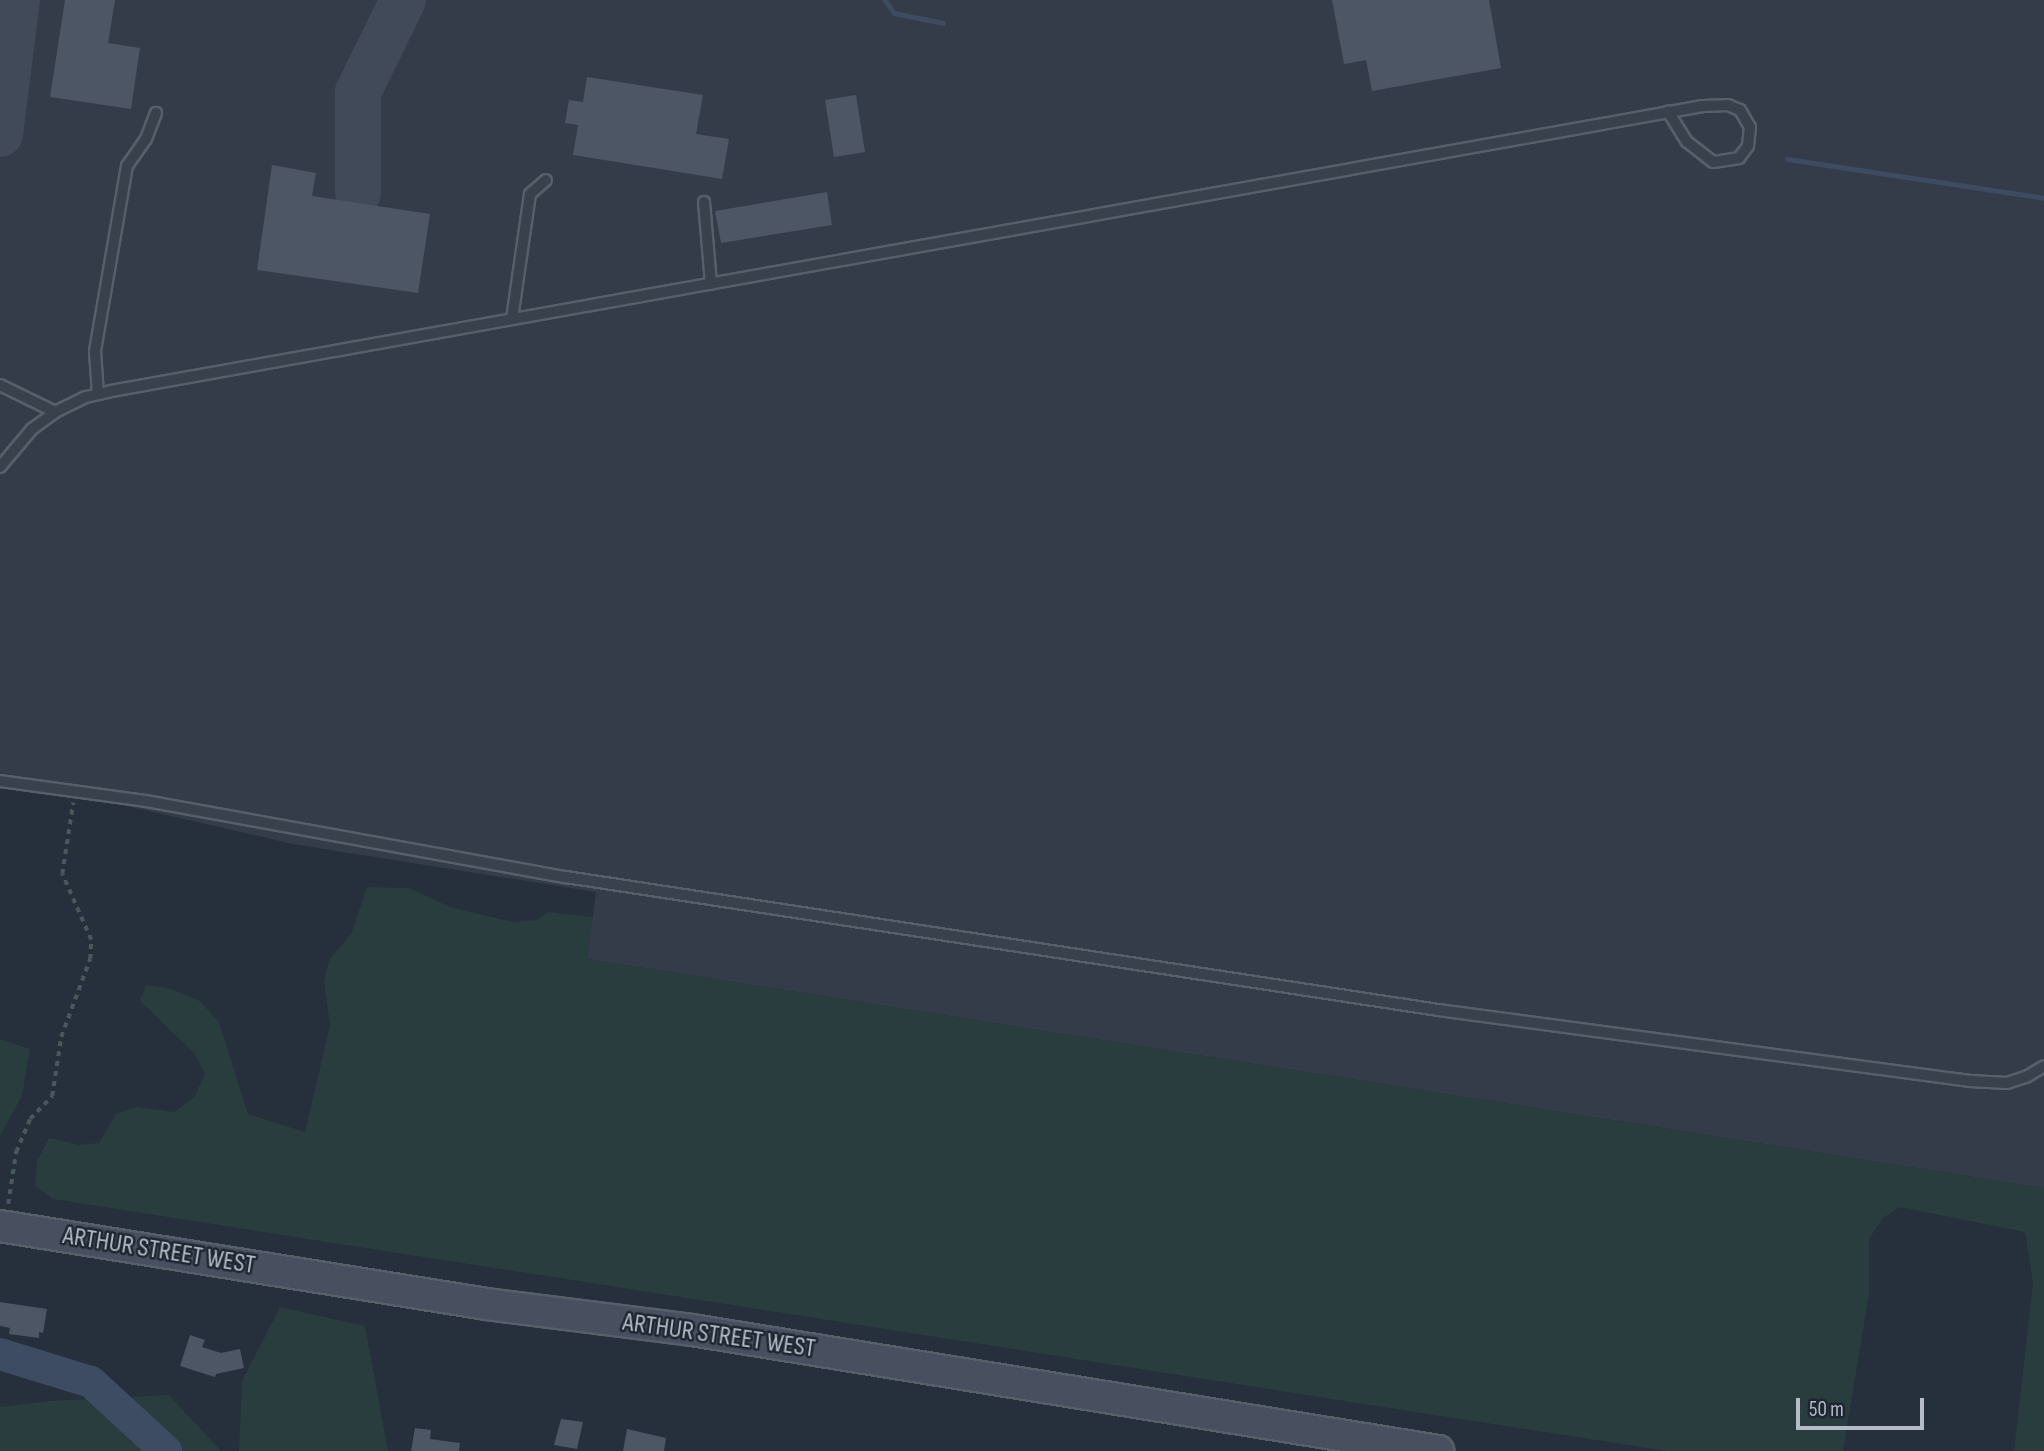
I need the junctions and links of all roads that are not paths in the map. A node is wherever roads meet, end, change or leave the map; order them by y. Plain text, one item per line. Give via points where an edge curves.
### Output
1 (1668, 112) junction
2 (156, 113) dead end
3 (545, 180) dead end
4 (704, 202) dead end
5 (711, 284) junction
6 (512, 319) junction
7 (0, 385) edge
8 (98, 394) junction
9 (55, 412) junction
10 (0, 467) edge
11 (0, 782) edge
12 (2044, 1066) edge
13 (2, 1227) edge
14 (1438, 1451) edge

1 - 1 lane via 1728,105 1740,110 1751,127 1748,146 1739,158 1713,162 1687,142
1 - 5 lane
2 - 8 lane via 146,139 127,166 95,351
3 - 6 lane via 530,194
4 - 5 lane
5 - 6 lane
6 - 8 lane
7 - 9 lane
8 - 9 lane
9 - 10 lane via 32,429
11 - 12 lane via 228,815 578,878 1452,1012 1970,1081 2007,1083
13 - 14 main road, ARTHUR STREET WEST via 486,1304 692,1330

